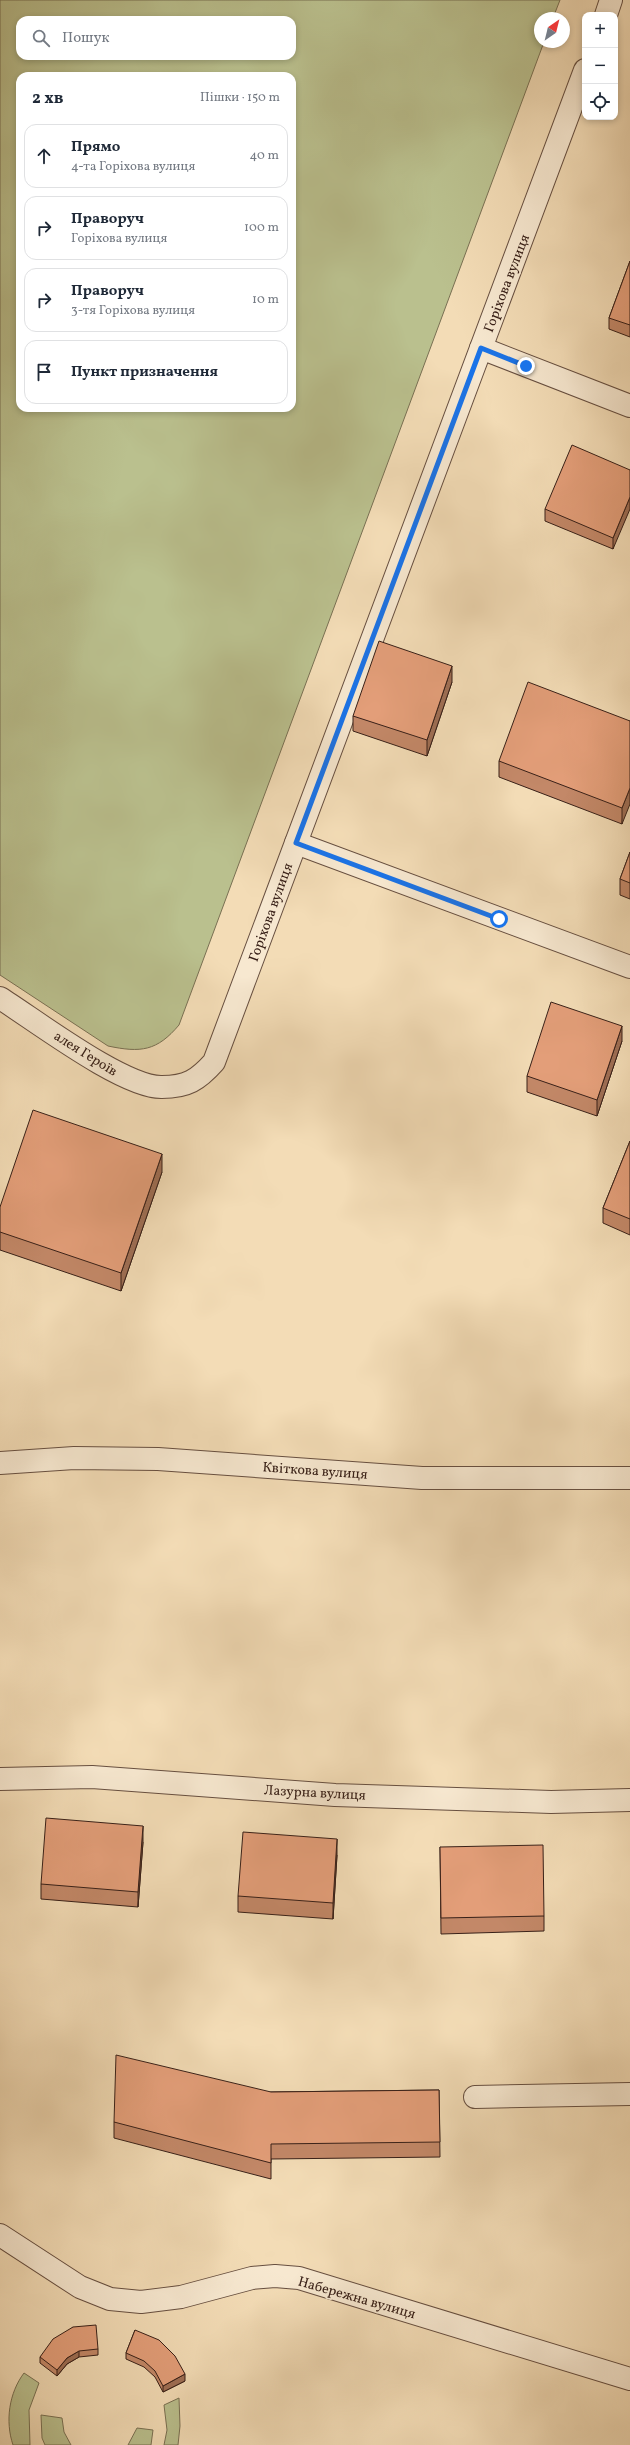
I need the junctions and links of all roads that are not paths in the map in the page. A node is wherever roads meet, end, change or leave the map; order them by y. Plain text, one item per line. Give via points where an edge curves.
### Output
1 (611, 0) edge
2 (607, 12) edge
3 (582, 78) edge
4 (481, 348) junction
5 (630, 406) edge
6 (296, 843) junction
7 (630, 967) edge
8 (0, 998) edge
9 (180, 1085) joint
10 (0, 1463) edge
11 (630, 1478) edge
12 (0, 1779) edge
13 (630, 1800) edge
14 (630, 2094) edge
15 (475, 2097) dead end
16 (0, 2235) edge
17 (630, 2379) edge

1 - 2 street
3 - 4 street, Горіхова вулиця
4 - 5 street
4 - 6 street, Горіхова вулиця
6 - 7 street
6 - 9 street, Горіхова вулиця via 214,1062 199,1078
8 - 9 street, алея Героїв via 105,1066 136,1082 160,1087
10 - 11 street, Квіткова вулиця via 74,1458 150,1459 422,1478
12 - 13 street, Лазурна вулиця via 92,1778 335,1794 544,1802
14 - 15 street
16 - 17 street, Набережна вулиця via 80,2287 110,2299 141,2302 181,2297 252,2278 299,2278

